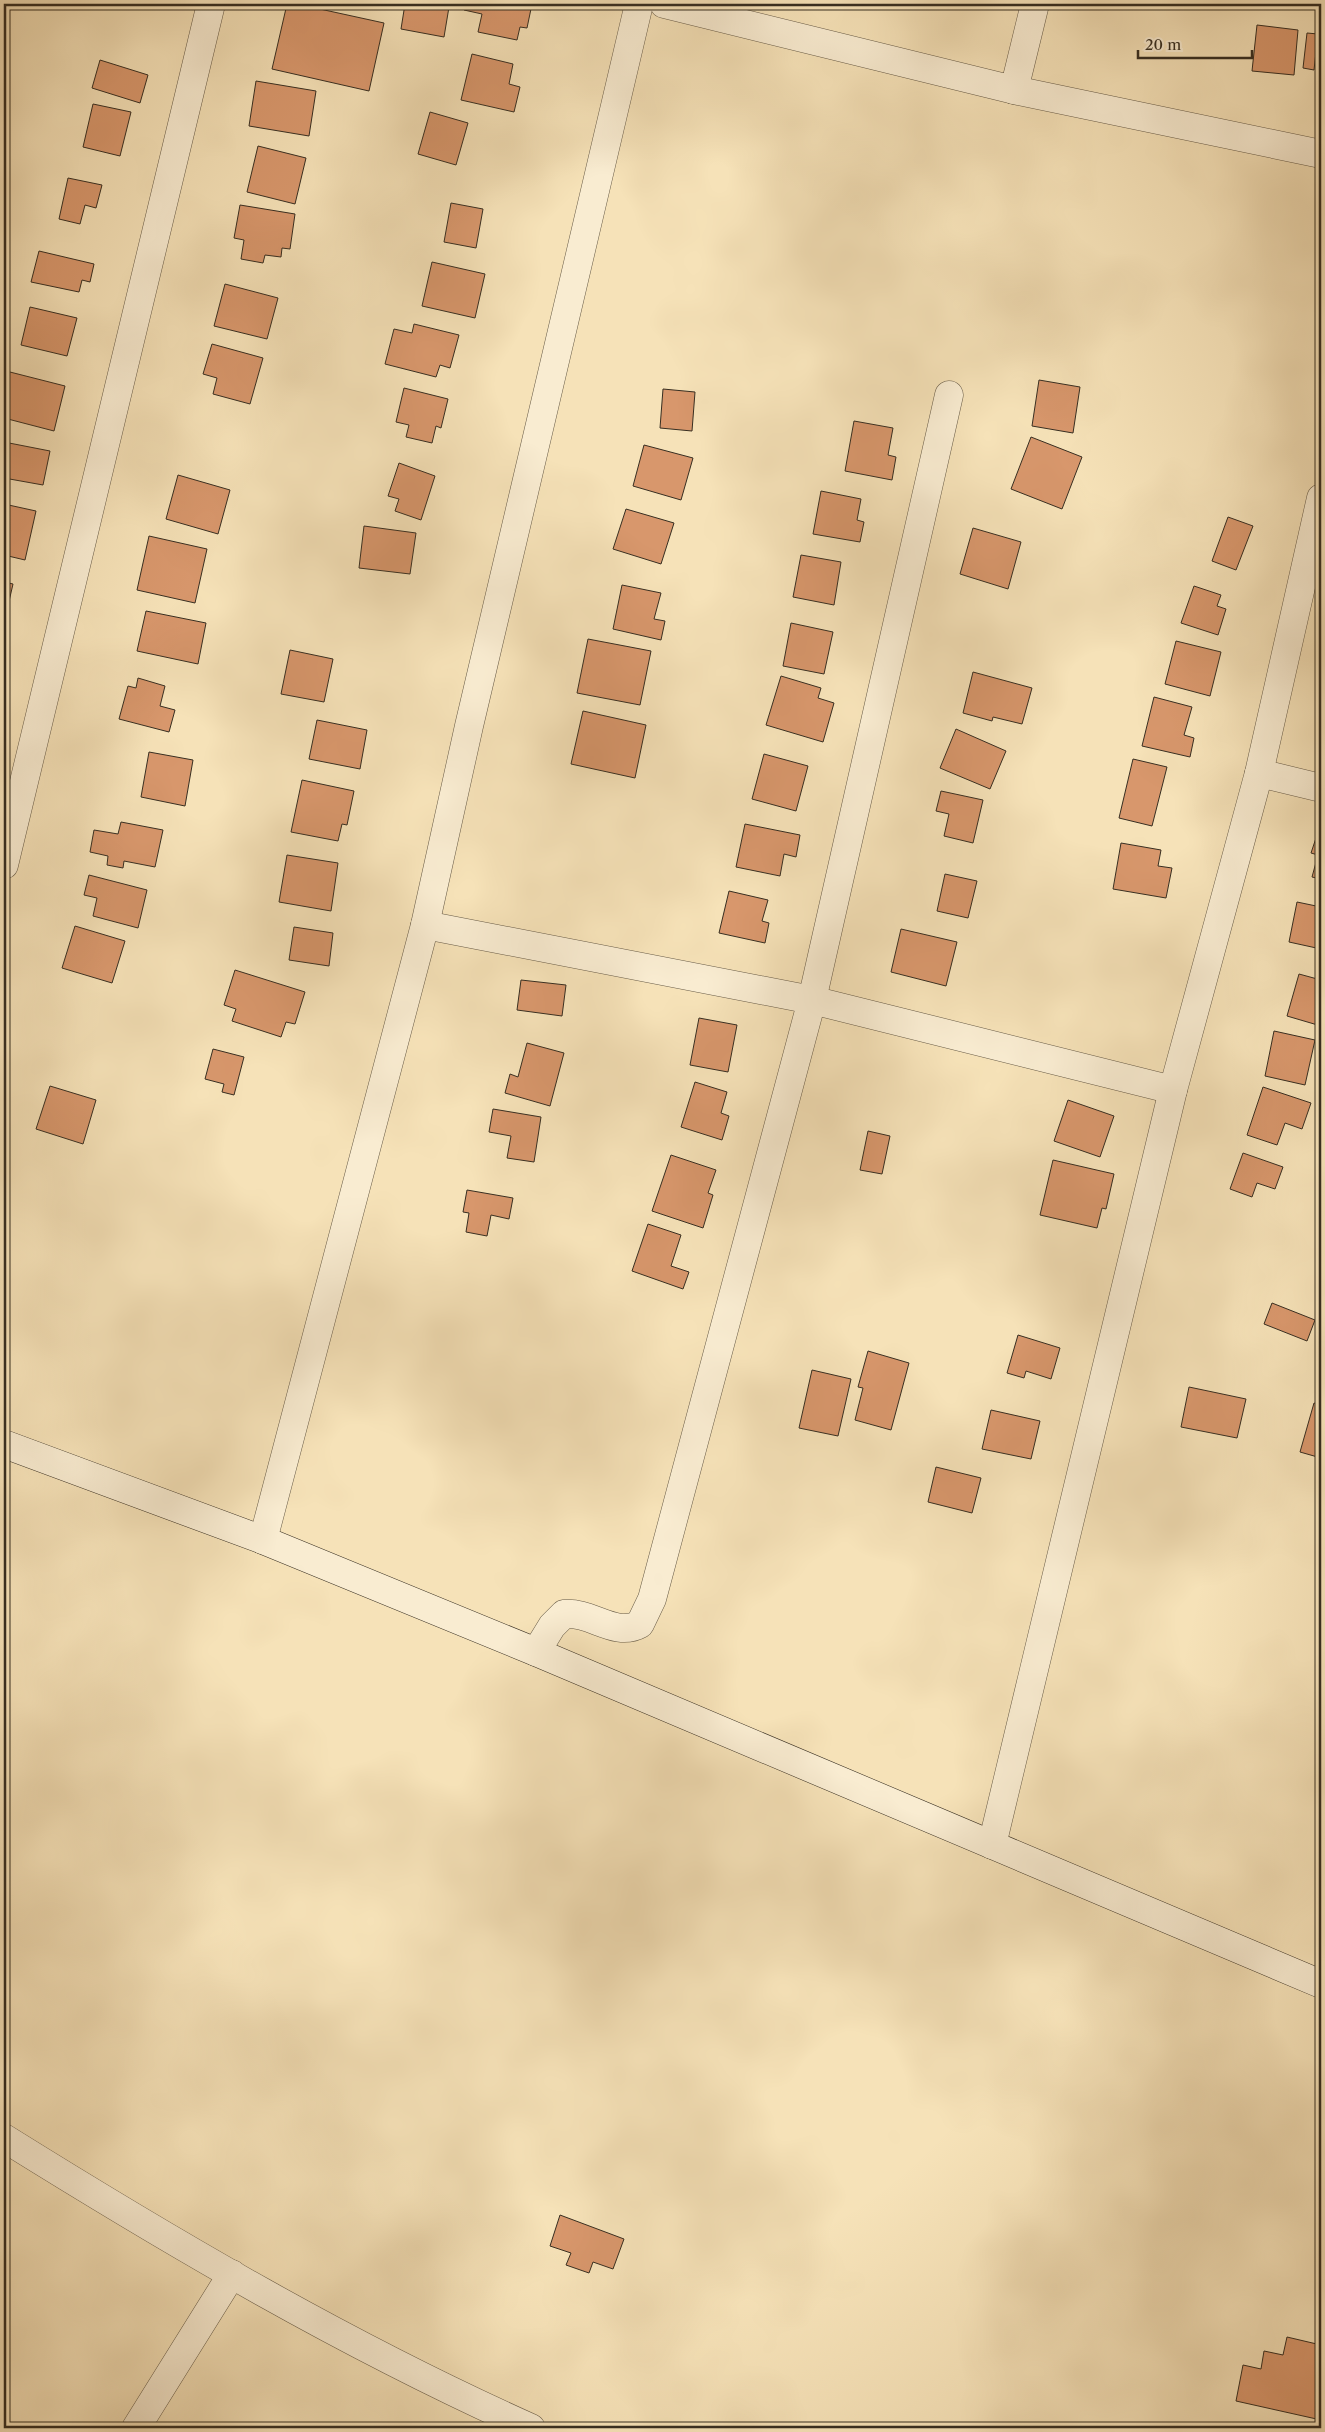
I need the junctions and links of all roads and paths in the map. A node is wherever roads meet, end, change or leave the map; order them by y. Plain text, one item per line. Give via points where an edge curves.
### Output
1 (210, 4) edge
2 (639, 4) edge
3 (664, 4) edge
4 (1035, 4) edge
5 (1014, 90) junction
6 (1321, 154) edge
7 (949, 396) dead end
8 (1321, 498) edge
9 (1259, 773) junction
10 (1321, 788) edge
11 (4, 865) edge
12 (425, 925) junction
13 (812, 1000) junction
14 (1173, 1090) junction
15 (4, 1444) edge
16 (263, 1540) junction
17 (536, 1652) junction
18 (992, 1845) junction
19 (1321, 1984) edge
20 (4, 2138) edge
21 (232, 2274) junction
22 (136, 2428) edge
23 (531, 2428) edge

1 - 11 street
2 - 12 street via 468,726
3 - 5 street
4 - 5 street
5 - 6 street
7 - 13 street
8 - 9 street
9 - 10 street
9 - 14 street
12 - 13 street
12 - 16 street
13 - 14 street
13 - 17 street via 648,1612 640,1624 624,1629 585,1615 564,1614 552,1626
14 - 18 street
15 - 16 street
16 - 17 street
17 - 18 street
18 - 19 street
20 - 21 street via 107,2203
21 - 22 street
21 - 23 street via 338,2334

